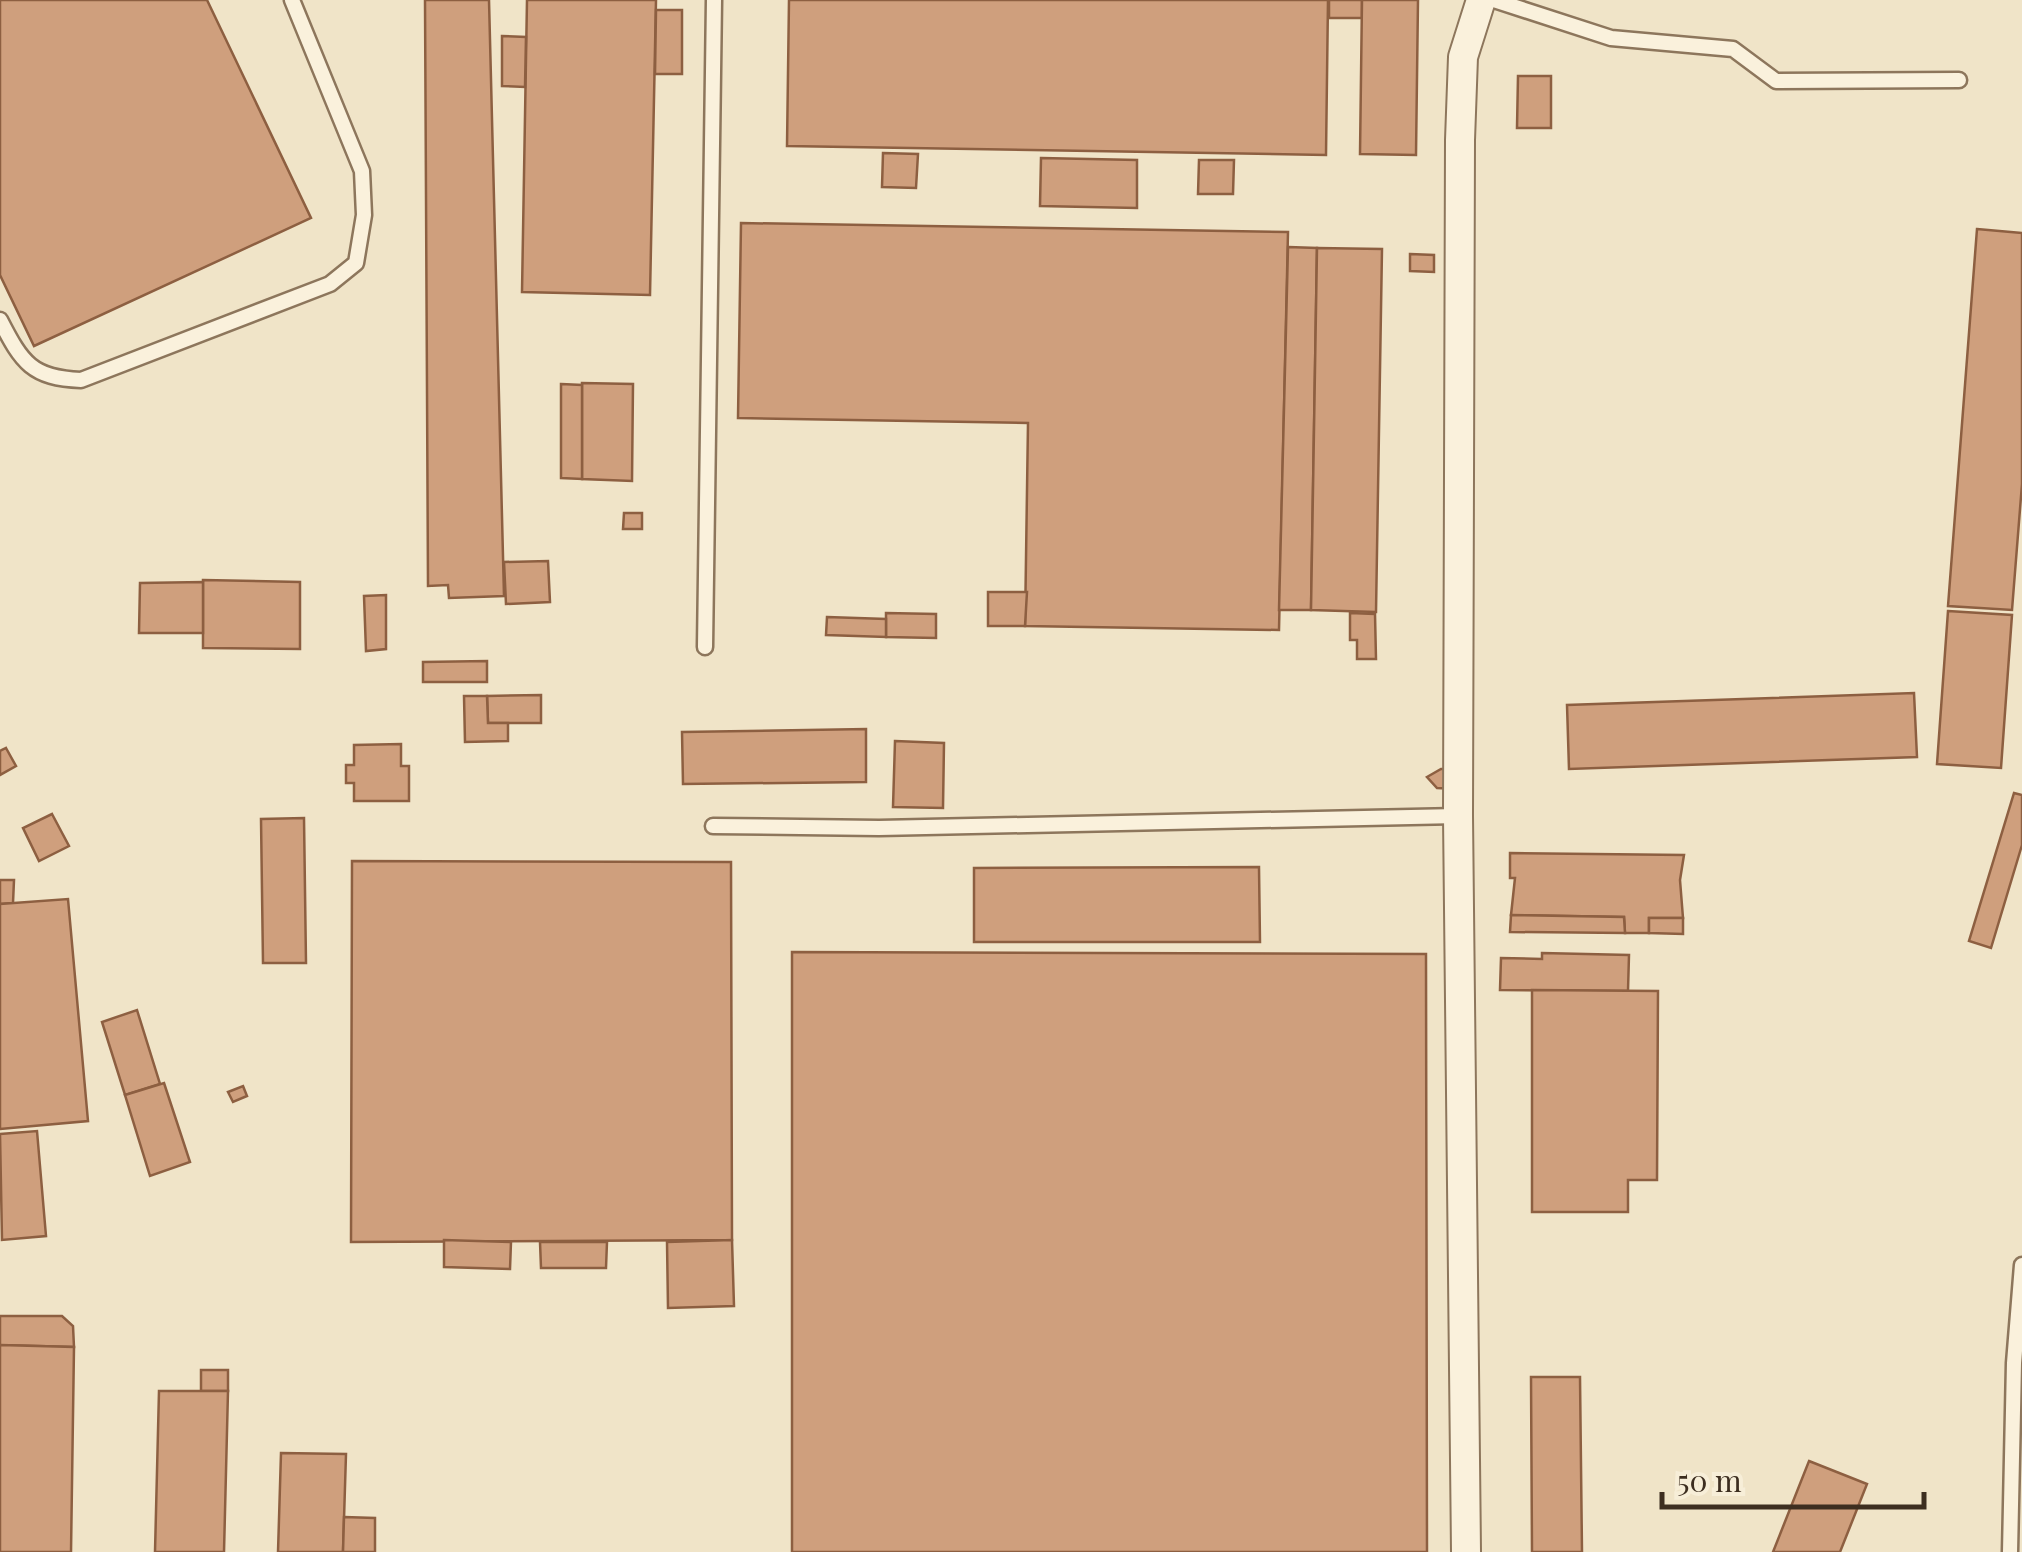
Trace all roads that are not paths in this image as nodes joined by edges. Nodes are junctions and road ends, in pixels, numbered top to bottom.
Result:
1 (292, 0) edge
2 (714, 0) edge
3 (1480, 0) edge
4 (1494, 0) edge
5 (1960, 80) dead end
6 (0, 320) edge
7 (705, 647) dead end
8 (1458, 816) junction
9 (713, 826) dead end
10 (2022, 1266) edge
11 (1466, 1552) edge
12 (2010, 1552) edge

1 - 6 lane
2 - 7 lane
3 - 8 street
4 - 5 lane
8 - 9 lane
8 - 11 street
10 - 12 lane

